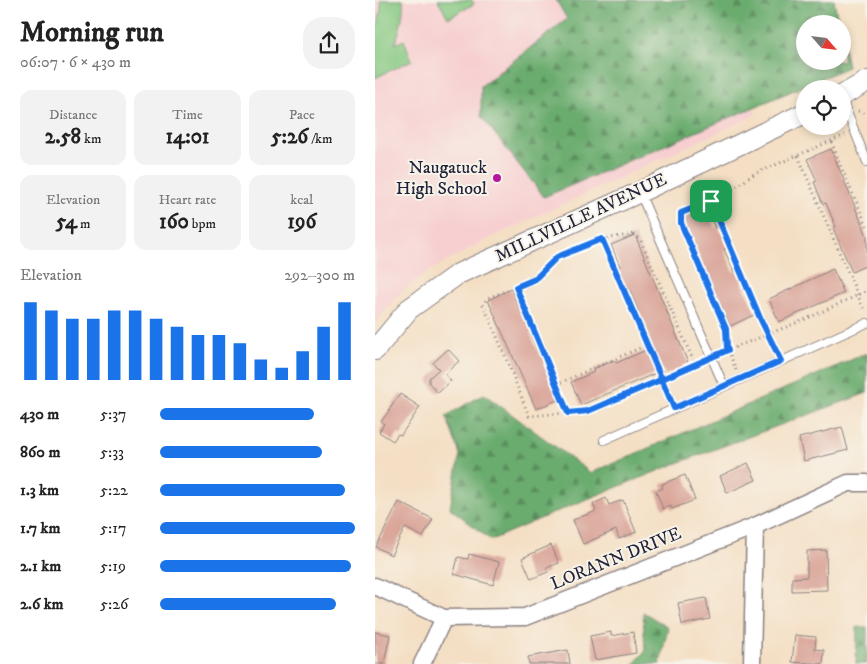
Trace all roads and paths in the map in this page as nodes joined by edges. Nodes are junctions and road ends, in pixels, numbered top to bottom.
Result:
1 (867, 81) edge
2 (851, 90) edge
3 (867, 113) edge
4 (796, 117) edge
5 (851, 123) joint
6 (845, 135) edge
7 (832, 142) junction
8 (798, 156) junction
9 (867, 162) edge
10 (640, 192) junction
11 (711, 201) junction
12 (867, 226) edge
13 (602, 239) junction
14 (516, 287) junction
15 (867, 291) edge
16 (857, 296) junction
17 (867, 318) edge
18 (867, 323) edge
19 (768, 334) junction
20 (647, 345) junction
21 (375, 350) edge
22 (728, 350) junction
23 (711, 357) junction
24 (781, 361) junction
25 (695, 364) junction
26 (662, 379) junction
27 (739, 379) junction
28 (557, 384) junction
29 (724, 386) junction
30 (674, 408) junction
31 (568, 413) junction
32 (603, 440) dead end
33 (867, 484) edge
34 (755, 526) junction
35 (375, 586) edge
36 (444, 618) junction
37 (423, 664) edge
38 (752, 664) edge

1 - 2 street
3 - 5 path
4 - 10 street, MILLVILLE AVENUE
5 - 9 lane
6 - 7 path
7 - 8 path
7 - 12 path
8 - 11 path
8 - 16 path
10 - 21 street, MILLVILLE AVENUE
10 - 23 lane
11 - 19 path
11 - 22 path
13 - 14 path
13 - 20 path
13 - 25 path
14 - 28 path
14 - 31 path
15 - 16 path
16 - 17 path
16 - 19 path
18 - 24 lane
19 - 22 path
19 - 24 path
20 - 26 path
20 - 28 path
22 - 23 path
22 - 27 path
23 - 25 path
23 - 29 lane
24 - 27 lane
25 - 26 path
26 - 30 path
26 - 31 path
27 - 29 lane
28 - 31 path
29 - 30 lane
30 - 32 lane
33 - 34 street, LORANN DRIVE
34 - 36 street, LORANN DRIVE
34 - 38 street
35 - 36 street, LORANN DRIVE
36 - 37 street

